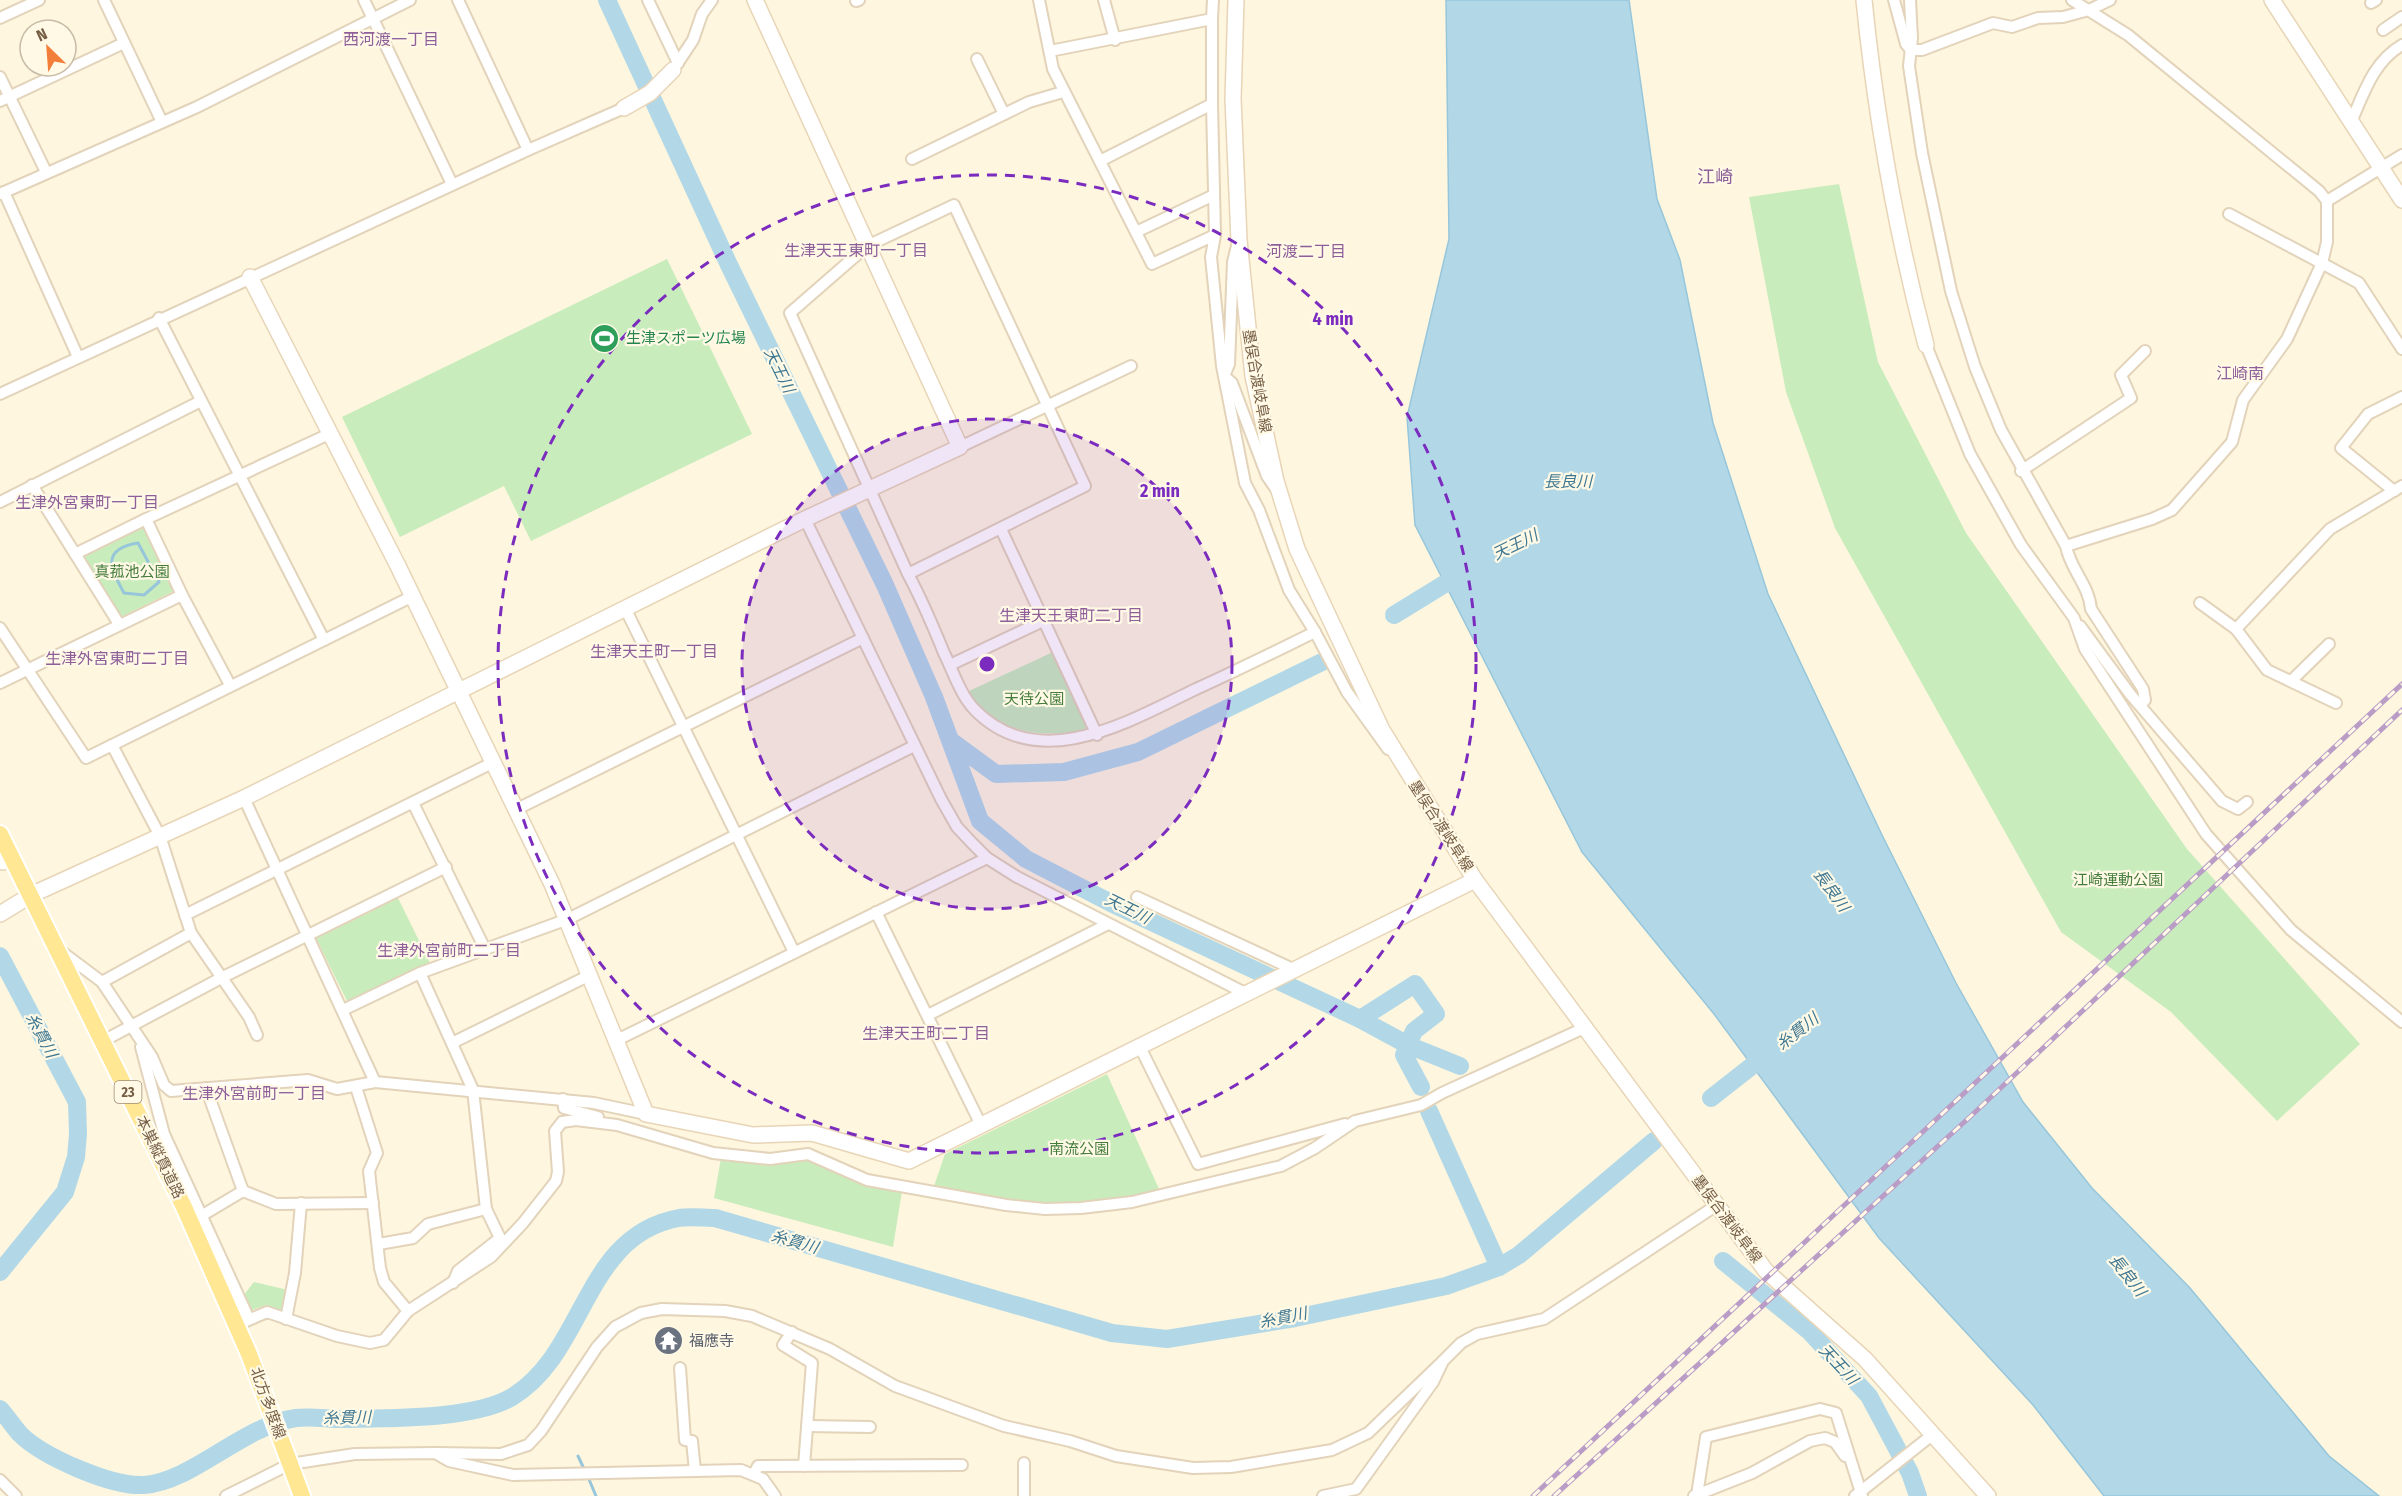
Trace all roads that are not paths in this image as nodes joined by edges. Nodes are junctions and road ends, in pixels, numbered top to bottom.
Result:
1 (39, 0) edge
2 (104, 0) edge
3 (363, 0) edge
4 (410, 0) edge
5 (458, 0) edge
6 (648, 0) edge
7 (712, 0) edge
8 (755, 0) edge
9 (1039, 0) edge
10 (1104, 0) edge
11 (1213, 0) edge
12 (1236, 0) edge
13 (1864, 0) edge
14 (1894, 0) edge
15 (1910, 0) edge
16 (2072, 0) edge
17 (2110, 0) edge
18 (2272, 0) edge
19 (2089, 10) junction
20 (2402, 17) edge
21 (0, 18) edge
22 (1212, 19) junction
23 (373, 20) junction
24 (2383, 30) dead end
25 (1115, 40) junction
26 (124, 43) junction
27 (2402, 45) edge
28 (1911, 50) junction
29 (1050, 51) junction
30 (977, 59) dead end
31 (676, 67) junction
32 (0, 77) edge
33 (1063, 92) junction
34 (5, 99) edge
35 (1212, 104) junction
36 (624, 108) joint
37 (1004, 114) junction
38 (162, 122) junction
39 (2351, 122) junction
40 (528, 150) junction
41 (2402, 155) edge
42 (912, 159) dead end
43 (1100, 161) junction
44 (2382, 168) junction
45 (46, 172) junction
46 (452, 184) junction
47 (2, 193) edge
48 (1214, 195) junction
49 (2402, 200) edge
50 (2327, 201) junction
51 (2229, 214) dead end
52 (1136, 232) junction
53 (1215, 235) junction
54 (1239, 240) junction
55 (867, 246) junction
56 (2322, 263) junction
57 (250, 277) junction
58 (159, 318) junction
59 (1926, 345) joint
60 (2402, 349) edge
61 (2145, 351) dead end
62 (78, 357) junction
63 (1131, 366) dead end
64 (1224, 376) junction
65 (0, 394) edge
66 (2402, 398) edge
67 (201, 401) junction
68 (1047, 406) junction
69 (329, 434) junction
70 (960, 447) junction
71 (2022, 471) junction
72 (240, 476) junction
73 (32, 486) junction
74 (2398, 488) edge
75 (867, 490) junction
76 (1281, 496) junction
77 (0, 502) edge
78 (809, 517) junction
79 (146, 519) junction
80 (1001, 529) junction
81 (2066, 546) junction
82 (75, 554) junction
83 (909, 574) junction
84 (182, 595) junction
85 (413, 596) junction
86 (2200, 603) dead end
87 (625, 608) junction
88 (2074, 618) junction
89 (1043, 621) junction
90 (119, 624) junction
91 (0, 628) edge
92 (2236, 629) junction
93 (1315, 632) junction
94 (863, 638) junction
95 (324, 640) junction
96 (2329, 644) dead end
97 (950, 665) junction
98 (27, 669) junction
99 (2291, 681) junction
100 (0, 683) edge
101 (230, 685) junction
102 (458, 691) junction
103 (2336, 703) dead end
104 (2140, 705) junction
105 (684, 725) junction
106 (1097, 735) junction
107 (112, 745) junction
108 (914, 746) junction
109 (1401, 762) junction
110 (492, 763) junction
111 (244, 798) junction
112 (2247, 802) dead end
113 (413, 803) junction
114 (515, 810) junction
115 (0, 834) edge
116 (160, 836) junction
117 (738, 836) junction
118 (987, 858) junction
119 (1, 859) edge
120 (446, 867) junction
121 (278, 870) junction
122 (1475, 880) junction
123 (1137, 897) dead end
124 (27, 898) junction
125 (876, 912) junction
126 (0, 914) edge
127 (185, 915) junction
128 (568, 918) junction
129 (1108, 924) junction
130 (191, 933) junction
131 (308, 935) junction
132 (58, 949) junction
133 (485, 949) junction
134 (794, 952) junction
135 (1288, 972) junction
136 (420, 973) junction
137 (591, 975) junction
138 (223, 977) junction
139 (102, 982) junction
140 (1248, 991) junction
141 (343, 1010) junction
142 (928, 1015) junction
143 (2402, 1022) edge
144 (133, 1026) junction
145 (1584, 1028) junction
146 (257, 1035) dead end
147 (617, 1040) junction
148 (103, 1041) junction
149 (140, 1041) junction
150 (452, 1043) junction
151 (1139, 1045) junction
152 (375, 1082) junction
153 (356, 1087) junction
154 (206, 1088) junction
155 (473, 1090) junction
156 (562, 1099) junction
157 (646, 1114) junction
158 (1355, 1121) junction
159 (617, 1125) junction
160 (981, 1125) junction
161 (243, 1191) junction
162 (301, 1203) junction
163 (373, 1203) junction
164 (1717, 1205) junction
165 (486, 1209) junction
166 (201, 1216) junction
167 (379, 1244) junction
168 (453, 1284) junction
169 (408, 1311) junction
170 (286, 1319) junction
171 (243, 1322) junction
172 (792, 1332) junction
173 (245, 1356) junction
174 (1443, 1361) junction
175 (680, 1368) dead end
176 (807, 1426) junction
177 (870, 1427) dead end
178 (1929, 1437) junction
179 (435, 1453) junction
180 (283, 1459) junction
181 (1024, 1462) dead end
182 (1850, 1464) junction
183 (962, 1465) dead end
184 (804, 1466) junction
185 (695, 1471) junction
186 (754, 1474) junction
187 (0, 1480) edge
188 (1357, 1492) edge
189 (1859, 1495) edge
190 (16, 1496) edge
191 (226, 1496) edge
192 (292, 1496) edge
193 (302, 1496) edge
194 (776, 1496) edge
195 (1024, 1496) edge
196 (1323, 1496) edge
197 (1695, 1496) edge
198 (1988, 1496) edge

1 - 21 street
2 - 26 street
3 - 23 street
4 - 23 street
5 - 40 street
6 - 31 street
7 - 31 street
8 - 55 street
9 - 29 street
10 - 25 street
11 - 22 street
12 - 54 street, 墨俣合渡岐阜線
13 - 59 street
14 - 28 street
15 - 28 street
16 - 19 street
17 - 19 street
18 - 39 street
19 - 28 street
19 - 50 street
20 - 24 street
22 - 25 street
22 - 35 street
23 - 38 street
23 - 46 street
25 - 29 street
26 - 34 street
26 - 38 street
27 - 39 street
28 - 71 street
29 - 33 street
30 - 37 street
31 - 36 street
32 - 34 street
33 - 37 street
33 - 43 street
34 - 45 street
35 - 43 street
35 - 48 street
36 - 40 street
37 - 42 street
38 - 45 street
39 - 44 street
40 - 46 street
41 - 44 street
43 - 52 street
44 - 49 street
44 - 50 street
45 - 47 street
46 - 57 street
47 - 62 street
48 - 52 street
48 - 53 street
50 - 56 street
51 - 56 street
52 - 53 street
53 - 64 street
54 - 64 street
54 - 76 street, 墨俣合渡岐阜線
55 - 68 street
55 - 70 street
55 - 75 street
56 - 60 street
56 - 81 street
57 - 58 street
57 - 69 street
58 - 62 street
58 - 67 street
59 - 88 street
61 - 71 street
62 - 65 street
63 - 68 street
64 - 76 street
64 - 93 street
66 - 74 street
67 - 72 street
67 - 73 street
68 - 70 street
68 - 80 street
69 - 72 street
69 - 85 street
70 - 75 street
71 - 81 street
72 - 79 street
72 - 95 street
73 - 77 street
73 - 82 street
74 - 92 street
75 - 78 street
75 - 83 street
76 - 109 street, 墨俣合渡岐阜線
78 - 87 street
78 - 94 street
79 - 82 street
79 - 84 street
80 - 83 street
80 - 89 street
81 - 104 street
82 - 90 street
83 - 97 street
84 - 90 street
84 - 101 street
85 - 95 street
85 - 102 street
86 - 92 street
87 - 102 street
87 - 105 street
88 - 104 street
88 - 143 street
89 - 97 street
89 - 106 street
90 - 98 street
91 - 98 street
92 - 99 street
93 - 106 street
93 - 109 street
94 - 105 street
94 - 108 street
95 - 101 street
96 - 99 street
97 - 106 street
98 - 100 street
98 - 107 street
99 - 103 street
101 - 107 street
102 - 110 street
102 - 111 street
104 - 112 street
105 - 114 street
105 - 117 street
107 - 116 street
108 - 117 street
108 - 118 street
109 - 122 street, 墨俣合渡岐阜線
110 - 113 street
110 - 114 street
111 - 116 street
111 - 121 street
113 - 120 street
113 - 121 street
114 - 128 street
115 - 124 main road, 本巣縦貫道路 / 23
116 - 124 street
116 - 127 street
117 - 128 street
117 - 134 street
118 - 125 street
118 - 129 street
119 - 124 main road, 本巣縦貫道路 / 23
120 - 131 street
120 - 133 street
121 - 127 street
121 - 131 street
122 - 135 street
122 - 145 street, 墨俣合渡岐阜線
123 - 135 street
124 - 126 street
124 - 132 main road, 本巣縦貫道路 / 23
124 - 173 main road, 本巣縦貫道路 / 23
125 - 134 street
125 - 142 street
127 - 130 street
128 - 133 street
128 - 137 street
129 - 140 street
129 - 142 street
130 - 138 street
130 - 139 street
131 - 138 street
131 - 141 street
132 - 139 street
132 - 148 main road, 本巣縦貫道路 / 23
133 - 136 street
134 - 147 street
135 - 140 street
136 - 141 street
136 - 150 street
137 - 147 street
137 - 150 street
138 - 144 street
138 - 146 street
139 - 144 street
140 - 151 street
141 - 152 street
142 - 160 street
144 - 148 street
144 - 149 street
145 - 158 street
145 - 164 street, 墨俣合渡岐阜線
147 - 157 street
148 - 171 main road, 本巣縦貫道路 / 23
149 - 154 street
149 - 166 street
150 - 155 street
151 - 158 street
151 - 160 street
152 - 153 street
152 - 155 street
153 - 154 street
153 - 163 street
154 - 161 street
155 - 156 street
155 - 165 street
156 - 157 street
156 - 159 street
157 - 160 street
158 - 159 street
159 - 168 street
161 - 162 street
161 - 166 street
162 - 163 street
162 - 170 street
163 - 167 street
164 - 174 street
164 - 178 street, 墨俣合渡岐阜線
165 - 167 street
165 - 168 street
166 - 171 street
167 - 169 street
168 - 169 street
169 - 170 street
170 - 171 street
171 - 173 main road, 本巣縦貫道路 / 23
172 - 174 street
172 - 176 street
172 - 179 street
173 - 180 main road, 北方多度線 / 23
174 - 188 street
175 - 185 street
176 - 177 street
176 - 184 street
178 - 189 street
178 - 198 street, 墨俣合渡岐阜線
179 - 180 street
179 - 185 street
180 - 191 street
180 - 192 main road, 23
180 - 193 main road, 23
181 - 195 street
182 - 189 street
182 - 197 street
182 - 197 street
183 - 184 street
184 - 186 street
185 - 186 street
186 - 194 street
187 - 190 street
188 - 196 street

